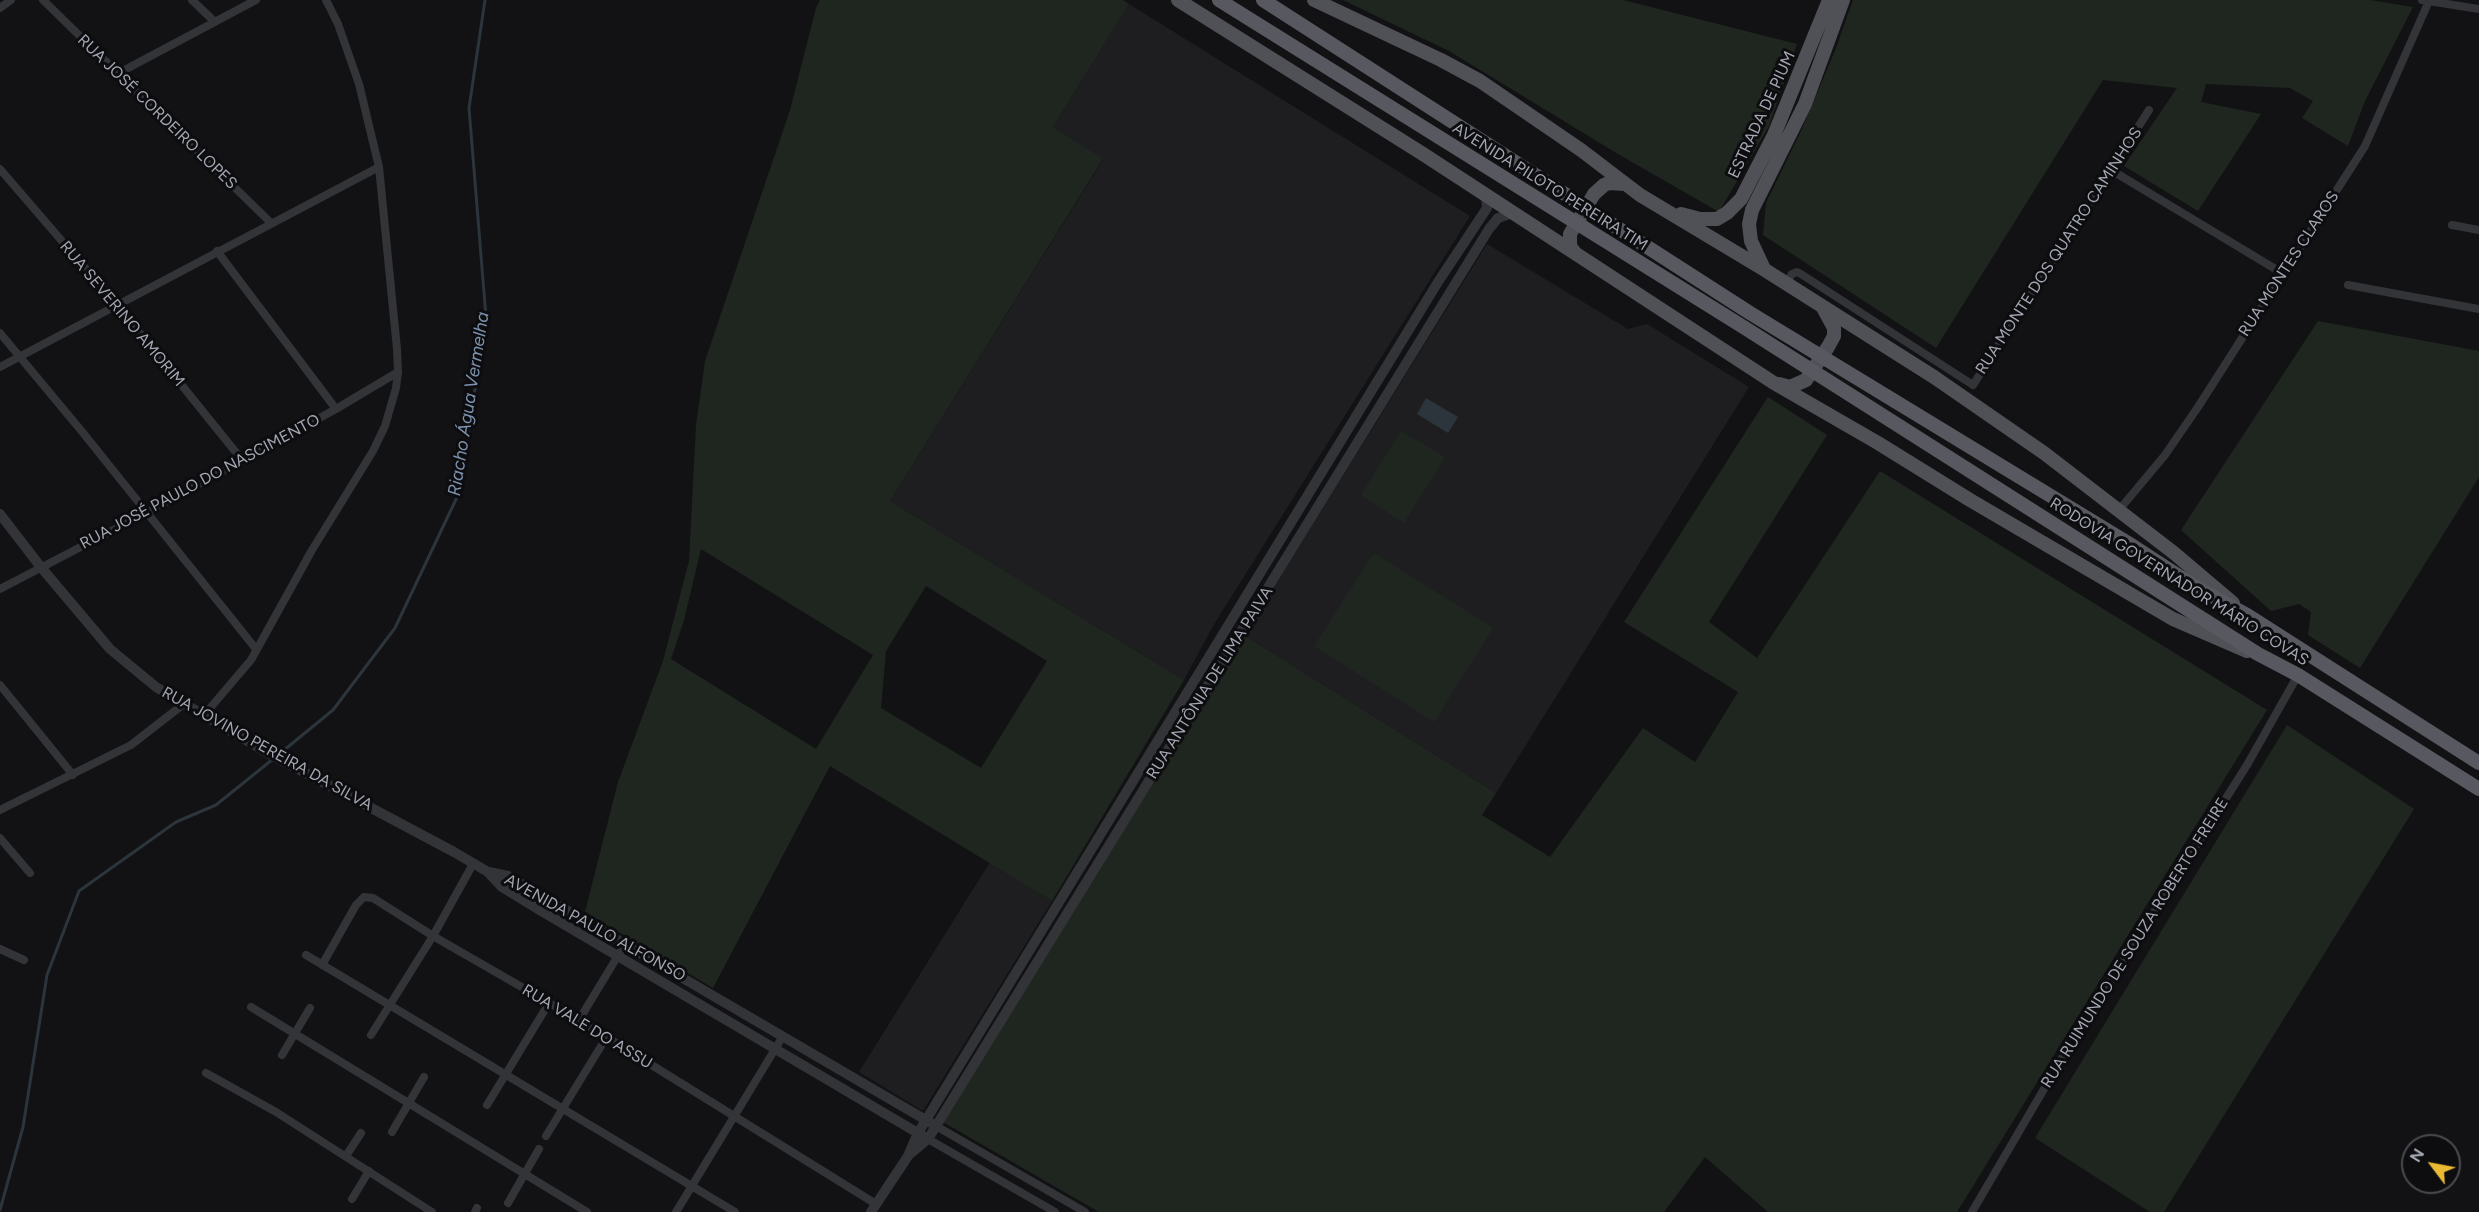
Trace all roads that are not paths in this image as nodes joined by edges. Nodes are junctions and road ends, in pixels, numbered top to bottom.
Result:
1 (11, 0) edge
2 (43, 0) edge
3 (192, 0) edge
4 (256, 0) edge
5 (326, 0) edge
6 (1178, 0) edge
7 (1219, 0) edge
8 (1263, 0) edge
9 (1314, 0) edge
10 (1829, 0) edge
11 (1843, 0) edge
12 (2432, 1) edge
13 (0, 8) edge
14 (2479, 9) edge
15 (215, 22) junction
16 (117, 74) junction
17 (2149, 110) dead end
18 (379, 167) junction
19 (0, 169) edge
20 (2111, 170) junction
21 (1625, 184) junction
22 (1486, 197) junction
23 (1665, 210) junction
24 (1513, 213) junction
25 (271, 223) junction
26 (2452, 225) dead end
27 (2479, 230) edge
28 (217, 251) junction
29 (1577, 256) junction
30 (1765, 270) junction
31 (2282, 273) junction
32 (1786, 283) junction
33 (2348, 285) dead end
34 (118, 306) junction
35 (1822, 306) junction
36 (1423, 307) junction
37 (2479, 309) edge
38 (1437, 315) junction
39 (0, 333) edge
40 (19, 357) junction
41 (0, 367) edge
42 (398, 372) junction
43 (1774, 383) junction
44 (1973, 385) junction
45 (1872, 388) joint
46 (1965, 398) junction
47 (1863, 403) joint
48 (336, 409) junction
49 (1351, 426) junction
50 (1364, 434) junction
51 (242, 460) junction
52 (2119, 510) junction
53 (146, 513) junction
54 (0, 514) edge
55 (40, 566) junction
56 (0, 589) edge
57 (2247, 615) junction
58 (256, 649) junction
59 (2258, 654) junction
60 (2298, 675) junction
61 (0, 685) edge
62 (185, 703) junction
63 (205, 714) junction
64 (2479, 763) edge
65 (73, 775) junction
66 (2479, 789) edge
67 (0, 810) edge
68 (0, 838) edge
69 (473, 864) junction
70 (488, 872) junction
71 (30, 873) dead end
72 (433, 936) junction
73 (625, 944) junction
74 (0, 949) edge
75 (306, 955) dead end
76 (617, 956) junction
77 (24, 960) dead end
78 (322, 965) junction
79 (549, 1003) junction
80 (390, 1005) junction
81 (251, 1007) dead end
82 (310, 1008) dead end
83 (579, 1020) junction
84 (295, 1033) junction
85 (371, 1035) dead end
86 (783, 1036) junction
87 (606, 1038) junction
88 (776, 1048) junction
89 (282, 1055) dead end
90 (206, 1073) dead end
91 (506, 1074) junction
92 (424, 1077) dead end
93 (852, 1077) junction
94 (845, 1090) junction
95 (409, 1103) junction
96 (487, 1105) dead end
97 (563, 1108) junction
98 (734, 1117) junction
99 (931, 1123) junction
100 (392, 1132) dead end
101 (361, 1133) dead end
102 (546, 1136) dead end
103 (923, 1136) junction
104 (539, 1149) dead end
105 (346, 1156) junction
106 (369, 1171) junction
107 (525, 1175) junction
108 (692, 1185) junction
109 (352, 1199) dead end
110 (508, 1203) dead end
111 (874, 1208) edge
112 (432, 1212) edge
113 (586, 1212) edge
114 (676, 1212) edge
115 (735, 1212) edge
116 (1054, 1212) edge
117 (1084, 1212) edge
118 (1972, 1212) edge

1 - 13 street
2 - 16 street, RUA JOSÉ CORDEIRO LOPES
3 - 15 street
4 - 15 street
5 - 18 street
6 - 22 main road
7 - 47 highway, AVENIDA PILOTO PEREIRA TIM
8 - 45 highway, AVENIDA PILOTO PEREIRA TIM
9 - 21 main road
10 - 23 main road, ESTRADA DE PIUM
11 - 30 main road, ESTRADA DE PIUM
12 - 14 street
12 - 31 street, RUA MONTES CLAROS
15 - 16 street
16 - 25 street, RUA JOSÉ CORDEIRO LOPES
17 - 20 street, RUA MONTE DOS QUATRO CAMINHOS
18 - 25 street
18 - 42 street
19 - 34 street, RUA SEVERINO AMORIM
20 - 31 street
20 - 44 street, RUA MONTE DOS QUATRO CAMINHOS
21 - 23 main road
21 - 29 main road
22 - 24 main road
22 - 36 street, RUA ANTÔNIA DE LIMA PAIVA
23 - 30 main road
24 - 29 main road
24 - 38 street, RUA ANTÔNIA DE LIMA PAIVA
25 - 28 street
26 - 27 street
28 - 34 street
28 - 48 street
29 - 43 main road
30 - 32 main road
31 - 52 street, RUA MONTES CLAROS
32 - 35 main road
32 - 44 street, RUA MONTE DOS QUATRO CAMINHOS
33 - 37 street
34 - 40 street
34 - 51 street, RUA SEVERINO AMORIM
35 - 43 main road
35 - 46 main road
36 - 38 street
36 - 49 street, RUA ANTÔNIA DE LIMA PAIVA
38 - 50 street, RUA ANTÔNIA DE LIMA PAIVA
39 - 40 street
40 - 41 street
40 - 53 street
42 - 48 street, RUA JOSÉ PAULO DO NASCIMENTO
42 - 58 street
43 - 59 main road
44 - 46 street
45 - 57 highway, RODOVIA GOVERNADOR MÁRIO COVAS
46 - 52 main road
47 - 59 highway, RODOVIA GOVERNADOR MÁRIO COVAS
48 - 51 street, RUA JOSÉ PAULO DO NASCIMENTO
49 - 50 street
49 - 99 street, RUA ANTÔNIA DE LIMA PAIVA
50 - 99 street, RUA ANTÔNIA DE LIMA PAIVA
51 - 53 street, RUA JOSÉ PAULO DO NASCIMENTO
52 - 57 main road
53 - 55 street, RUA JOSÉ PAULO DO NASCIMENTO
53 - 58 street
54 - 55 street, RUA JOVINO PEREIRA DA SILVA
55 - 56 street, RUA JOSÉ PAULO DO NASCIMENTO
55 - 62 street, RUA JOVINO PEREIRA DA SILVA
57 - 64 highway, RODOVIA GOVERNADOR MÁRIO COVAS
58 - 63 street
59 - 60 highway, RODOVIA GOVERNADOR MÁRIO COVAS
60 - 66 highway, RODOVIA GOVERNADOR MÁRIO COVAS
60 - 118 street, RUA RUIMUNDO DE SOUZA ROBERTO FREIRE
61 - 65 street
62 - 63 street, RUA JOVINO PEREIRA DA SILVA
62 - 65 street
63 - 69 street, RUA JOVINO PEREIRA DA SILVA
65 - 67 street
68 - 71 street
69 - 70 street, RUA JOVINO PEREIRA DA SILVA
69 - 72 street
70 - 73 street, AVENIDA PAULO ALFONSO
70 - 76 street, AVENIDA PAULO ALFONSO
72 - 78 street, RUA VALE DO ASSU
72 - 79 street, RUA VALE DO ASSU
72 - 80 street
73 - 76 street
73 - 86 street, AVENIDA PAULO ALFONSO
74 - 77 street
75 - 78 street
76 - 83 street
76 - 88 street, AVENIDA PAULO ALFONSO
78 - 80 street
79 - 83 street, RUA VALE DO ASSU
79 - 91 street
80 - 85 street
80 - 91 street
81 - 84 street
82 - 84 street
83 - 87 street, RUA VALE DO ASSU
84 - 89 street
84 - 95 street
86 - 88 street
86 - 93 street, AVENIDA PAULO ALFONSO
87 - 97 street
87 - 98 street, RUA VALE DO ASSU
88 - 94 street, AVENIDA PAULO ALFONSO
88 - 98 street
90 - 105 street
91 - 96 street
91 - 97 street
92 - 95 street
93 - 94 street
93 - 99 street, AVENIDA PAULO ALFONSO
94 - 103 street, AVENIDA PAULO ALFONSO
95 - 100 street
95 - 107 street
97 - 102 street
97 - 108 street
98 - 108 street
98 - 111 street, RUA VALE DO ASSU
99 - 103 street, RUA ANTÔNIA DE LIMA PAIVA
99 - 117 street, AVENIDA PAULO ALFONSO
101 - 105 street
103 - 111 street, RUA ANTÔNIA DE LIMA PAIVA
103 - 116 street, AVENIDA PAULO ALFONSO
104 - 107 street
105 - 106 street
106 - 109 street
106 - 112 street
107 - 110 street
107 - 113 street
108 - 114 street
108 - 115 street

